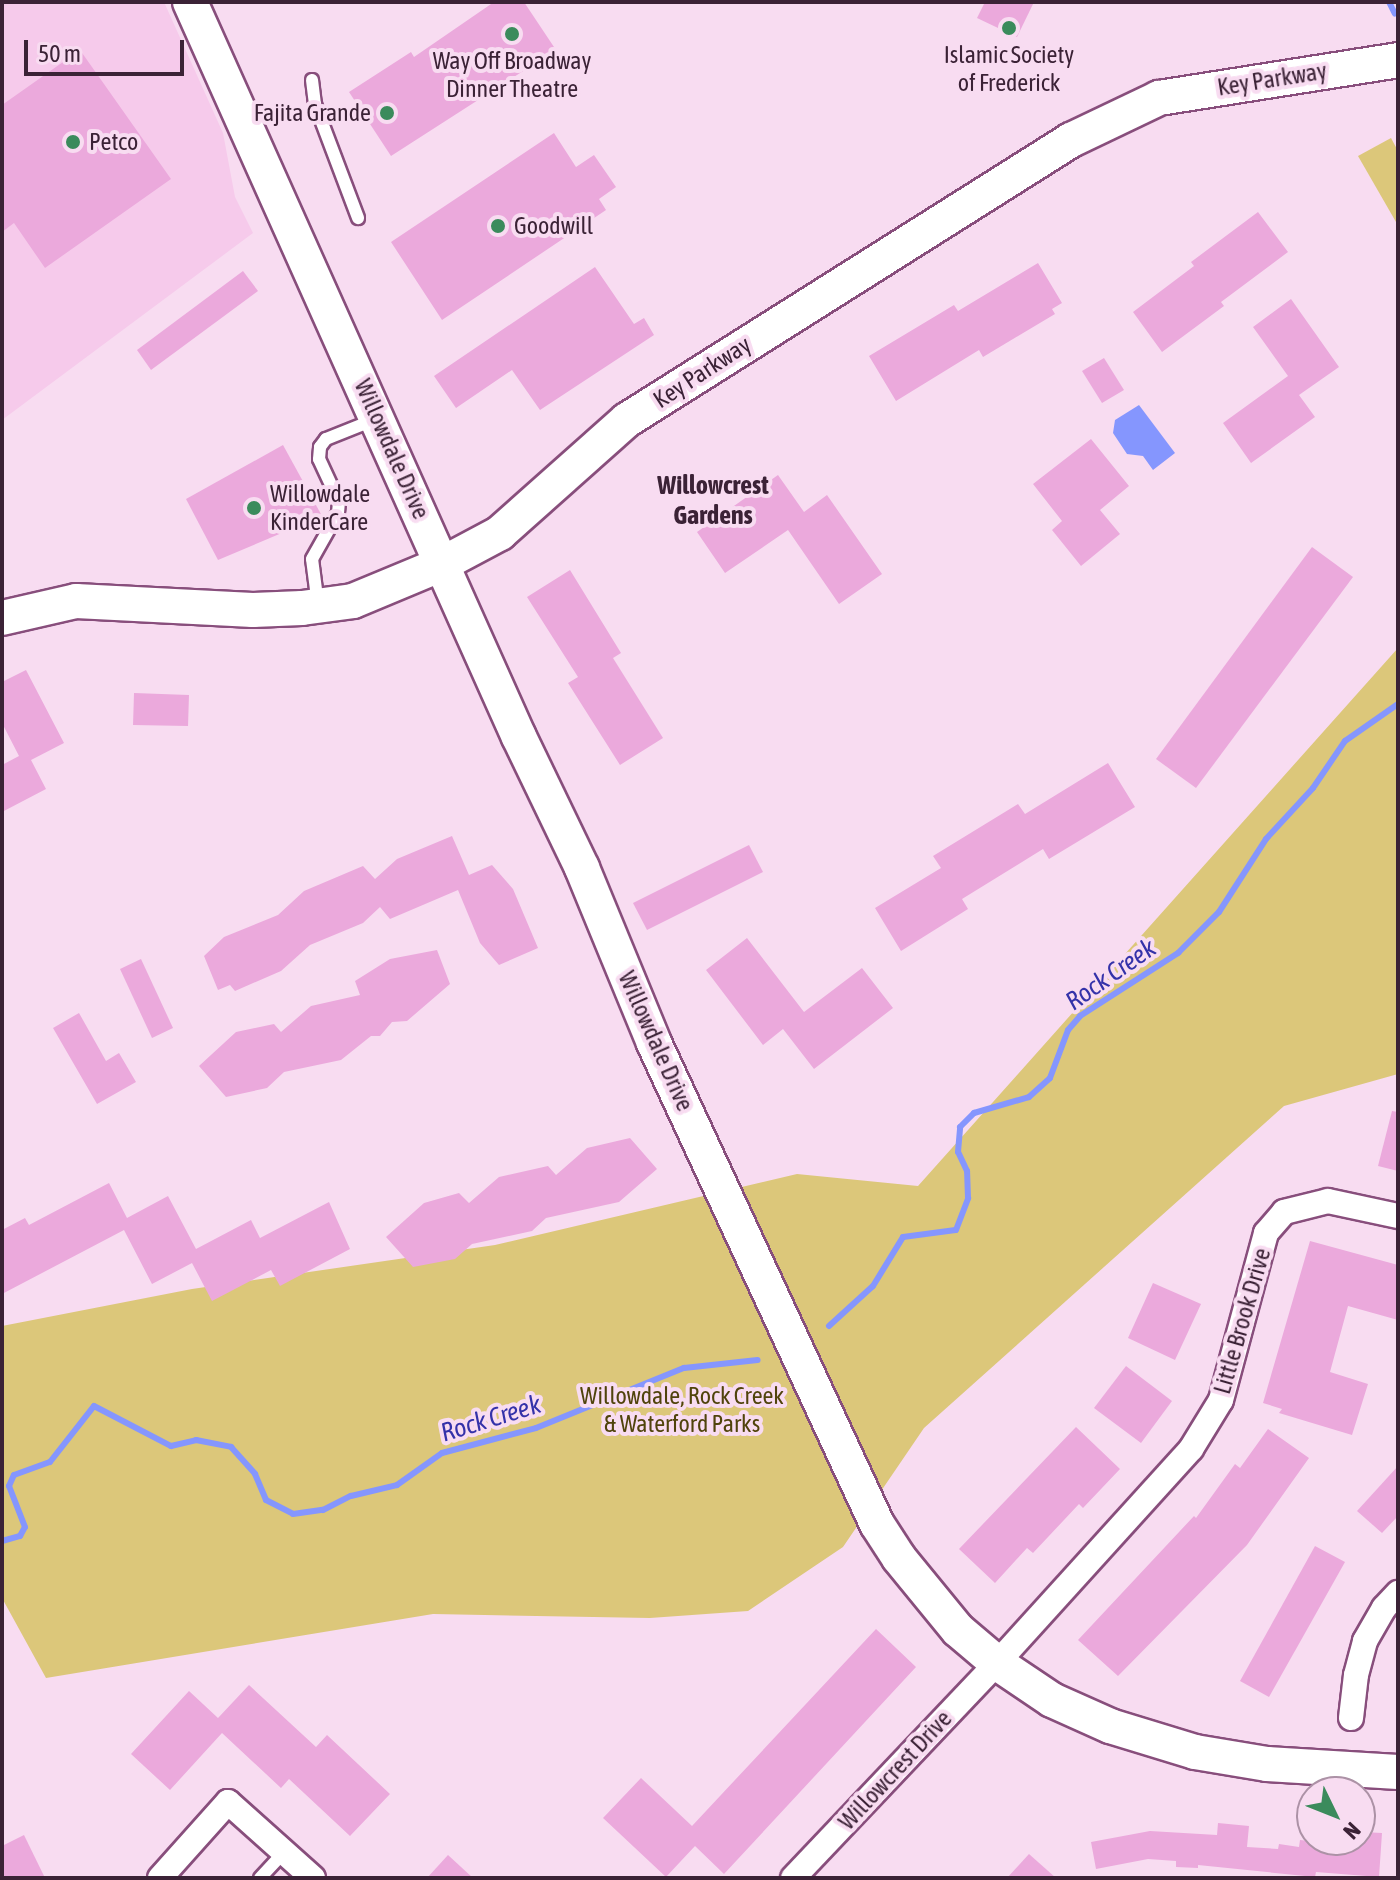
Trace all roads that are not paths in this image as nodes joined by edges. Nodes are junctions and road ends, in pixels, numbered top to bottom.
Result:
1 (190, 2) edge
2 (1398, 60) edge
3 (312, 80) dead end
4 (358, 218) dead end
5 (379, 418) junction
6 (442, 564) junction
7 (318, 606) junction
8 (2, 618) edge
9 (1398, 1216) edge
10 (1393, 1604) edge
11 (997, 1663) junction
12 (1351, 1718) dead end
13 (1398, 1772) edge
14 (284, 1852) junction
15 (160, 1878) edge
16 (260, 1878) edge
17 (313, 1878) edge
18 (793, 1878) edge

1 - 5 street, Willowdale Drive
2 - 6 street, Key Parkway
3 - 4 lane
5 - 6 street, Willowdale Drive
5 - 7 lane
6 - 7 street, Key Parkway
6 - 11 street, Willowdale Drive
7 - 8 street, Key Parkway
9 - 11 street, Little Brook Drive
10 - 12 street
11 - 13 street, Willowdale Drive
11 - 18 street, Willowcrest Drive
14 - 15 street
14 - 16 lane
14 - 17 street

